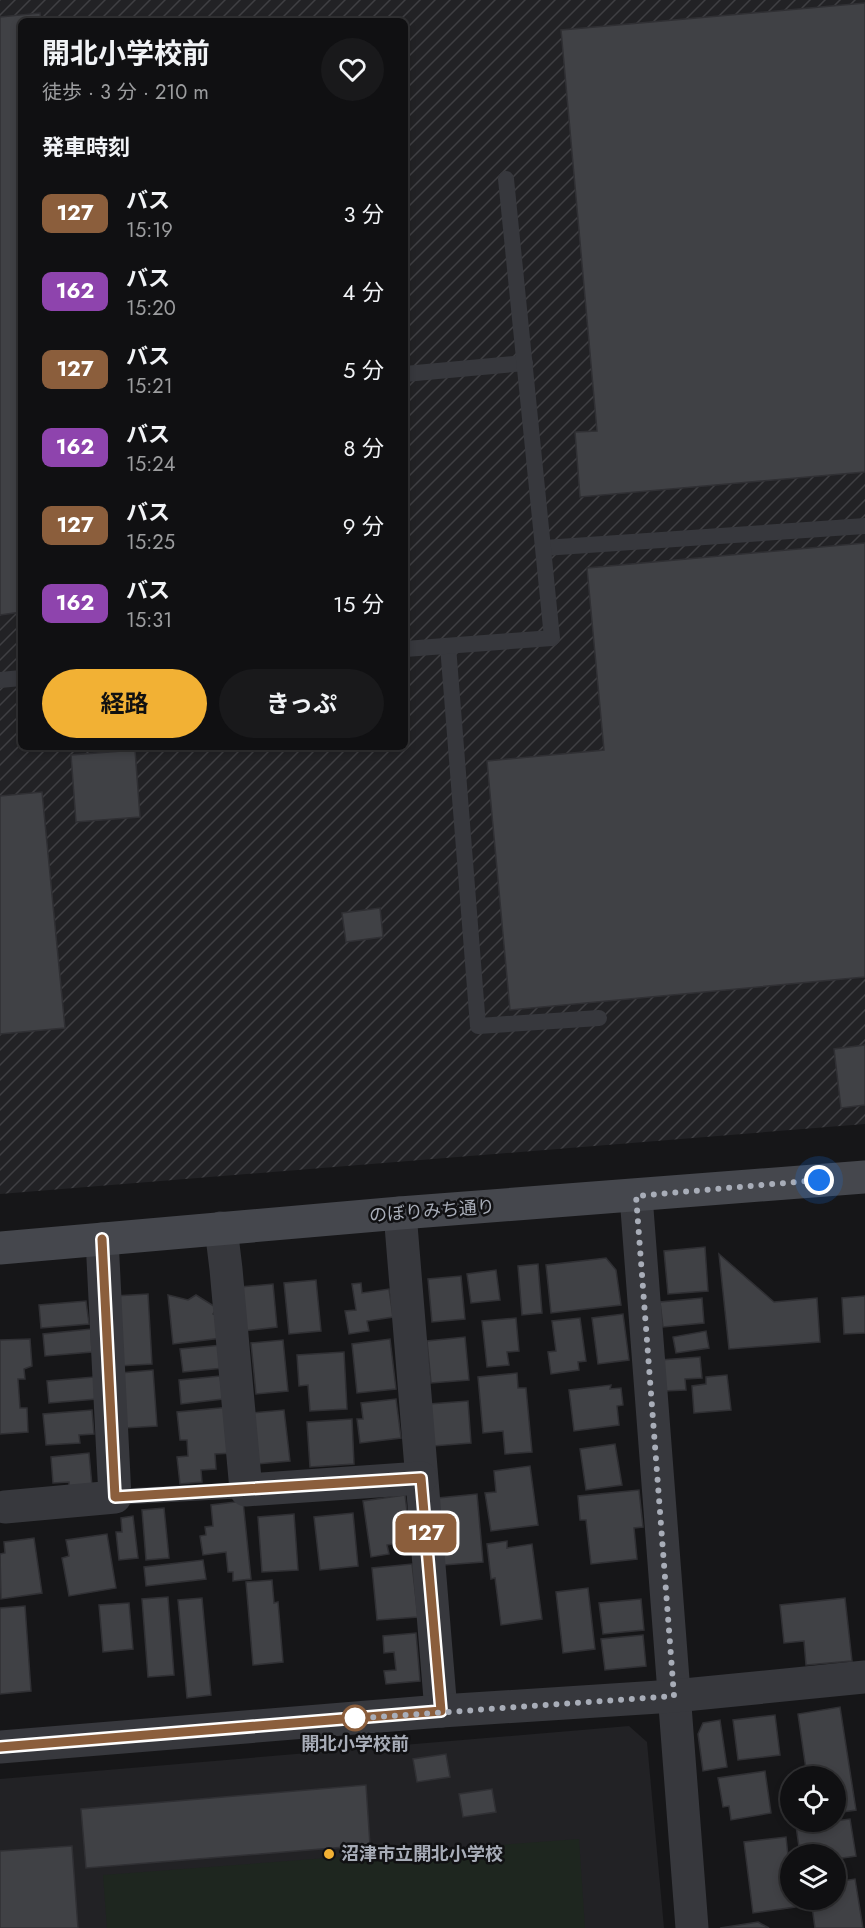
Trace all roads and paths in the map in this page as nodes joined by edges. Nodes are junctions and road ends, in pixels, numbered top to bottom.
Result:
1 (506, 179) dead end
2 (525, 363) junction
3 (408, 374) edge
4 (865, 526) edge
5 (543, 548) junction
6 (448, 646) junction
7 (408, 649) edge
8 (18, 678) edge
9 (0, 680) edge
10 (599, 1018) dead end
11 (865, 1177) edge
12 (636, 1196) junction
13 (400, 1213) junction
14 (221, 1228) junction
15 (102, 1239) junction
16 (0, 1248) edge
17 (421, 1478) junction
18 (246, 1490) junction
19 (115, 1497) junction
20 (5, 1507) dead end
21 (865, 1677) edge
22 (674, 1696) junction
23 (441, 1711) junction
24 (0, 1747) edge
25 (692, 1928) edge

1 - 2 lane
2 - 3 lane
2 - 5 lane
4 - 5 lane
5 - 6 lane
6 - 7 lane
6 - 10 lane
8 - 9 lane
11 - 12 street, のぼりみち通り
12 - 13 street, のぼりみち通り
12 - 22 street
13 - 14 street, のぼりみち通り
13 - 17 street
14 - 15 street, のぼりみち通り
14 - 18 street
15 - 16 street, のぼりみち通り
15 - 19 street
17 - 18 street
17 - 23 street
18 - 19 lane
19 - 20 street
21 - 22 street
22 - 23 street
22 - 25 street
23 - 24 street

